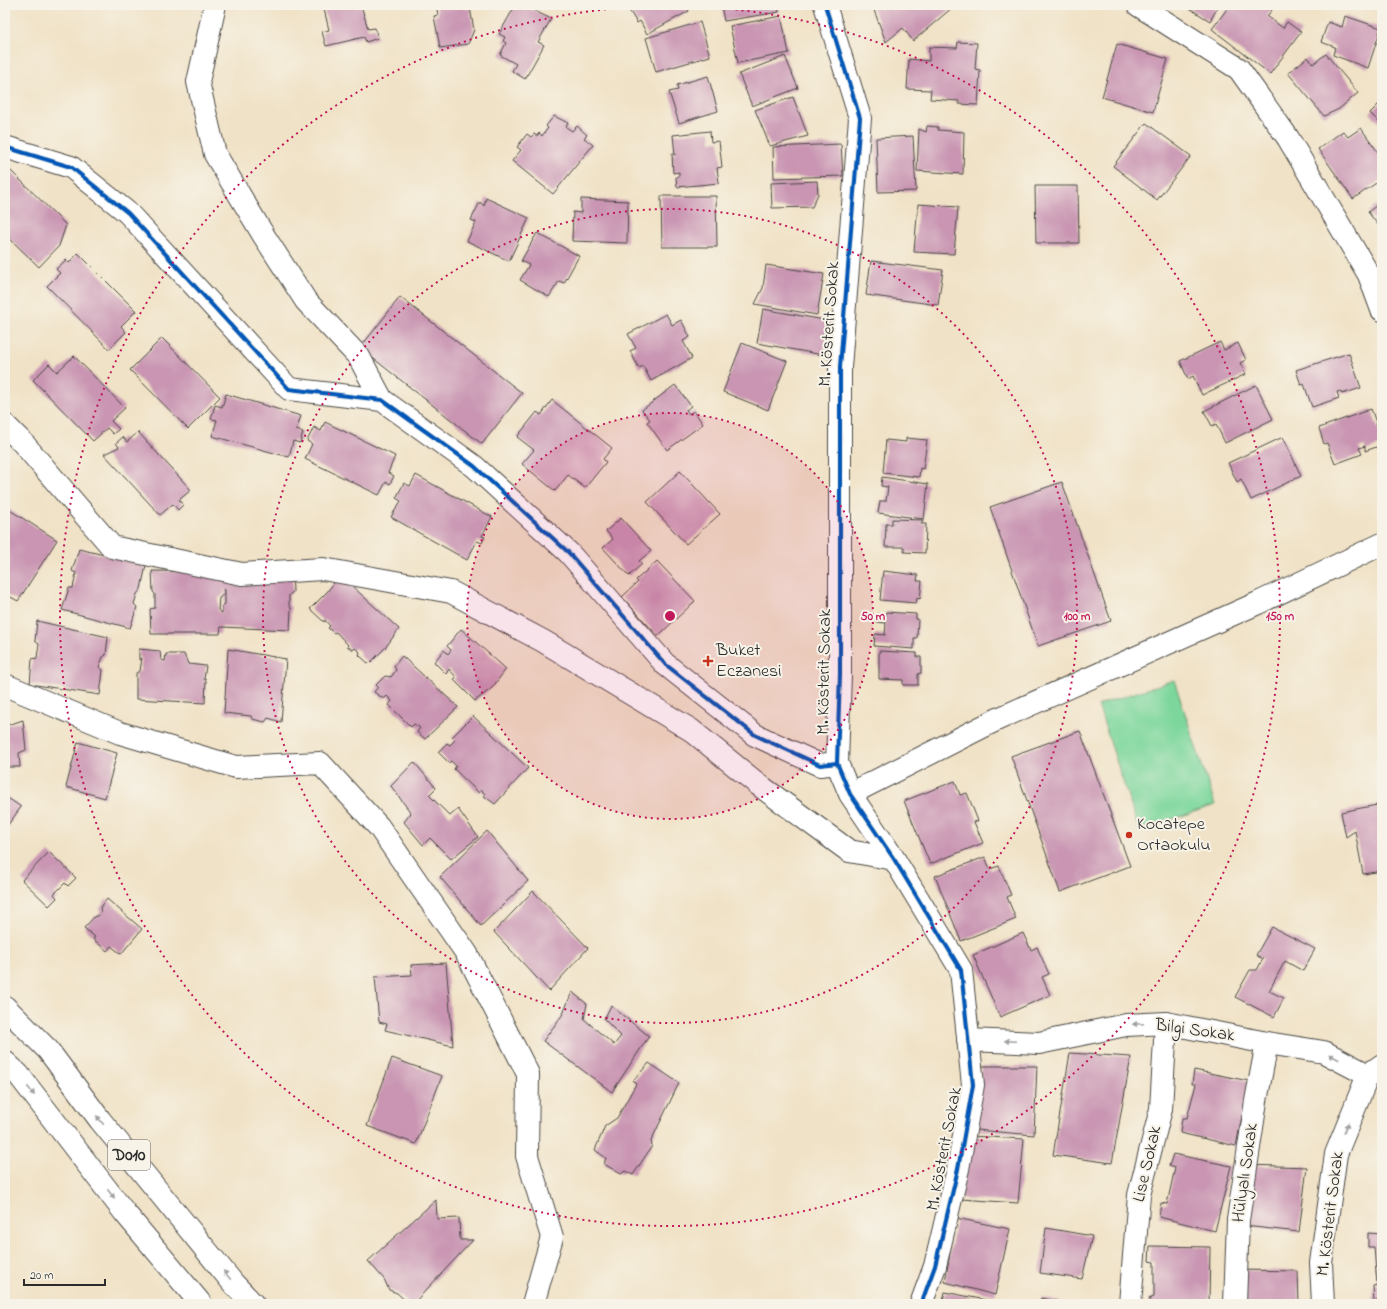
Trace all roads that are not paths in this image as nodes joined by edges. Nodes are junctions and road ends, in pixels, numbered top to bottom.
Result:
1 (215, 5) edge
2 (825, 5) edge
3 (1138, 5) edge
4 (5, 147) edge
5 (1382, 310) edge
6 (382, 400) junction
7 (5, 425) edge
8 (1382, 544) edge
9 (5, 685) edge
10 (837, 763) junction
11 (850, 794) junction
12 (894, 859) junction
13 (5, 1007) edge
14 (1166, 1023) junction
15 (968, 1040) junction
16 (1267, 1043) junction
17 (5, 1062) edge
18 (1375, 1070) edge
19 (201, 1304) edge
20 (253, 1304) edge
21 (532, 1304) edge
22 (921, 1304) edge
23 (1130, 1304) edge
24 (1235, 1304) edge
25 (1323, 1304) edge

1 - 6 main road
2 - 10 main road, M. Kösterit Sokak
3 - 5 main road
4 - 6 main road
6 - 10 main road
7 - 12 main road
8 - 11 main road
9 - 21 main road
10 - 11 main road, M. Kösterit Sokak
11 - 12 main road, M. Kösterit Sokak
12 - 15 main road, M. Kösterit Sokak
20 -> 13 main road, D010
14 -> 15 main road, Bilgi Sokak
14 - 16 main road, Bilgi Sokak
14 - 23 main road, Lise Sokak
15 - 22 main road, M. Kösterit Sokak
18 -> 16 main road, Bilgi Sokak
16 - 24 main road, Hülyalı Sokak
17 -> 19 main road, D010
25 -> 18 main road, M. Kösterit Sokak

